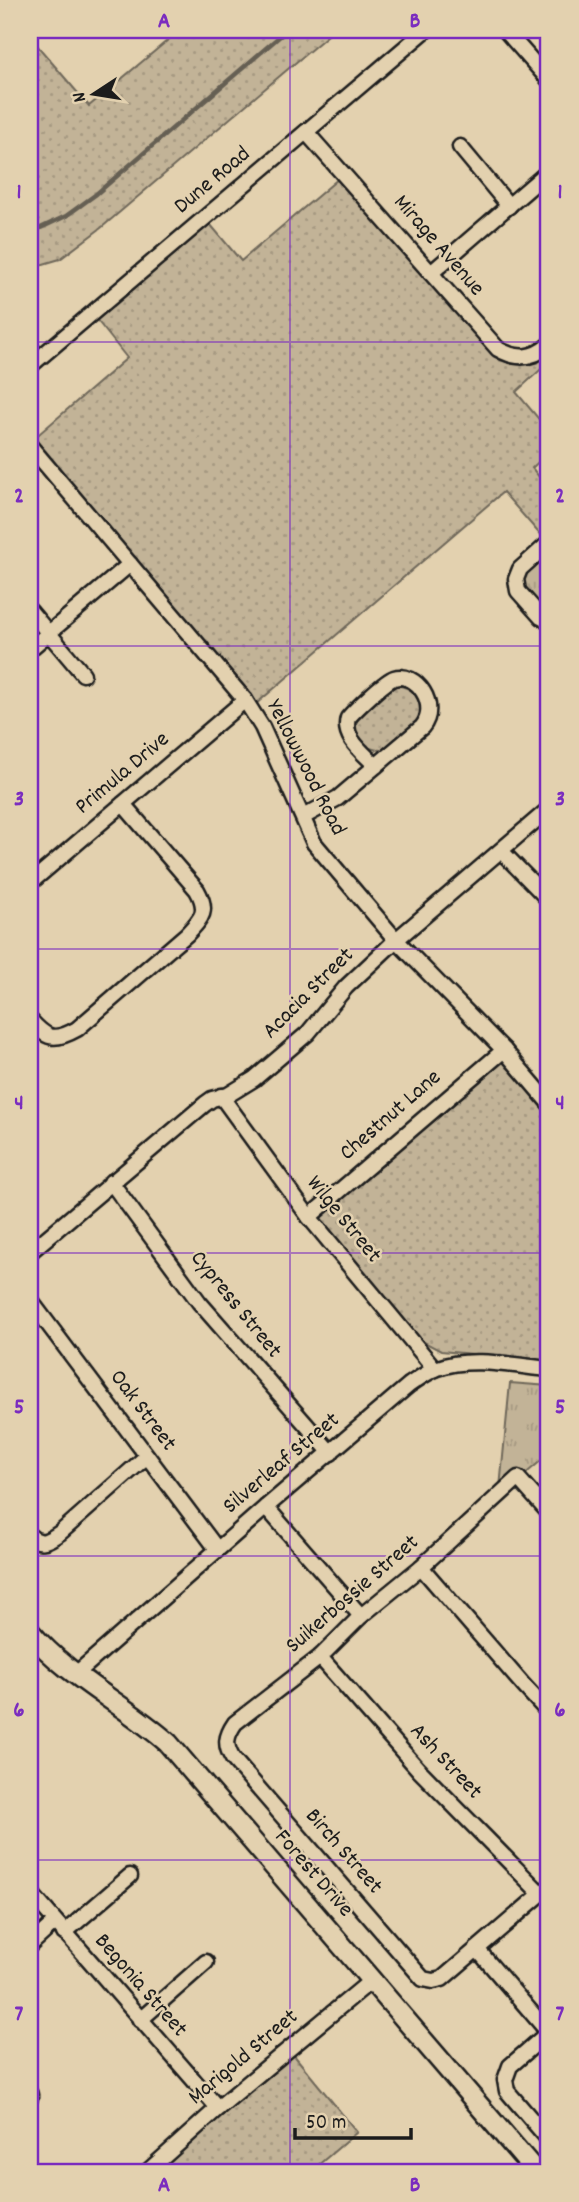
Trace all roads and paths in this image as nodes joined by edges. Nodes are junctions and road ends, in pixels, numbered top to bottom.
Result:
1 (426, 30) edge
2 (505, 30) edge
3 (549, 80) edge
4 (306, 132) junction
5 (460, 147) dead end
6 (549, 171) edge
7 (509, 206) junction
8 (431, 273) junction
9 (549, 345) edge
10 (30, 366) edge
11 (30, 446) edge
12 (549, 543) edge
13 (130, 564) junction
14 (30, 611) edge
15 (549, 621) edge
16 (48, 633) junction
17 (30, 649) edge
18 (83, 674) dead end
19 (245, 700) junction
20 (376, 766) junction
21 (123, 804) junction
22 (549, 809) edge
23 (303, 817) junction
24 (501, 851) junction
25 (30, 883) edge
26 (549, 900) edge
27 (396, 940) junction
28 (30, 1020) edge
29 (503, 1050) junction
30 (220, 1096) junction
31 (549, 1103) edge
32 (111, 1182) junction
33 (309, 1217) junction
34 (30, 1252) edge
35 (30, 1300) edge
36 (435, 1369) junction
37 (549, 1369) edge
38 (331, 1453) junction
39 (147, 1456) junction
40 (266, 1507) junction
41 (549, 1513) edge
42 (30, 1536) edge
43 (217, 1549) junction
44 (421, 1567) junction
45 (361, 1616) junction
46 (30, 1632) edge
47 (320, 1657) junction
48 (76, 1674) junction
49 (549, 1713) edge
50 (227, 1748) joint
51 (130, 1876) dead end
52 (545, 1890) edge
53 (30, 1892) edge
54 (60, 1928) junction
55 (30, 1945) edge
56 (477, 1949) junction
57 (206, 1962) dead end
58 (372, 1980) junction
59 (140, 2020) junction
60 (549, 2033) edge
61 (218, 2108) junction
62 (549, 2140) edge
63 (147, 2172) edge
64 (536, 2172) edge

1 - 4 street, Dune Road
2 - 3 street
4 - 8 street, Mirage Avenue
4 - 10 street, Dune Road
5 - 7 street
6 - 7 street
7 - 8 street
8 - 9 street, Mirage Avenue
11 - 13 street, Yellowwood Road
12 - 15 street
13 - 16 street
13 - 19 street, Yellowwood Road
14 - 16 street
16 - 17 street
16 - 18 street
19 - 21 street, Primula Drive
19 - 23 street, Yellowwood Road
20 - 20 street
20 - 23 street
21 - 25 street, Primula Drive
21 - 28 street
22 - 24 street, Acacia Street
23 - 27 street, Yellowwood Road
24 - 26 street
24 - 27 street, Acacia Street
27 - 29 street, Yellowwood Road
27 - 30 street, Acacia Street
29 - 31 street, Yellowwood Road
29 - 33 street, Chestnut Lane
30 - 32 street, Acacia Street
30 - 33 street, Wilge Street
32 - 34 street, Acacia Street
32 - 38 street, Cypress Street
33 - 36 street, Wilge Street
35 - 39 street, Oak Street
36 - 37 street, Silverleaf Street
36 - 38 street, Silverleaf Street
38 - 40 street, Silverleaf Street
39 - 42 street
39 - 43 street, Oak Street
40 - 43 street, Silverleaf Street
40 - 45 street
41 - 44 street, Suikerbossie Street
43 - 48 street, Silverleaf Street
44 - 45 street, Suikerbossie Street
44 - 49 street
45 - 47 street, Suikerbossie Street
46 - 48 street, Forest Drive
47 - 50 street, Suikerbossie Street
47 - 52 street, Ash Street
48 - 58 street, Forest Drive
50 - 56 street, Birch Street
51 - 54 street
52 - 56 street
53 - 54 street, Begonia Street
54 - 55 street
54 - 59 street, Begonia Street
56 - 60 street
57 - 59 street
58 - 61 street, Marigold Street
58 - 64 street, Forest Drive
59 - 61 street, Begonia Street
60 - 62 street
61 - 63 street, Marigold Street

